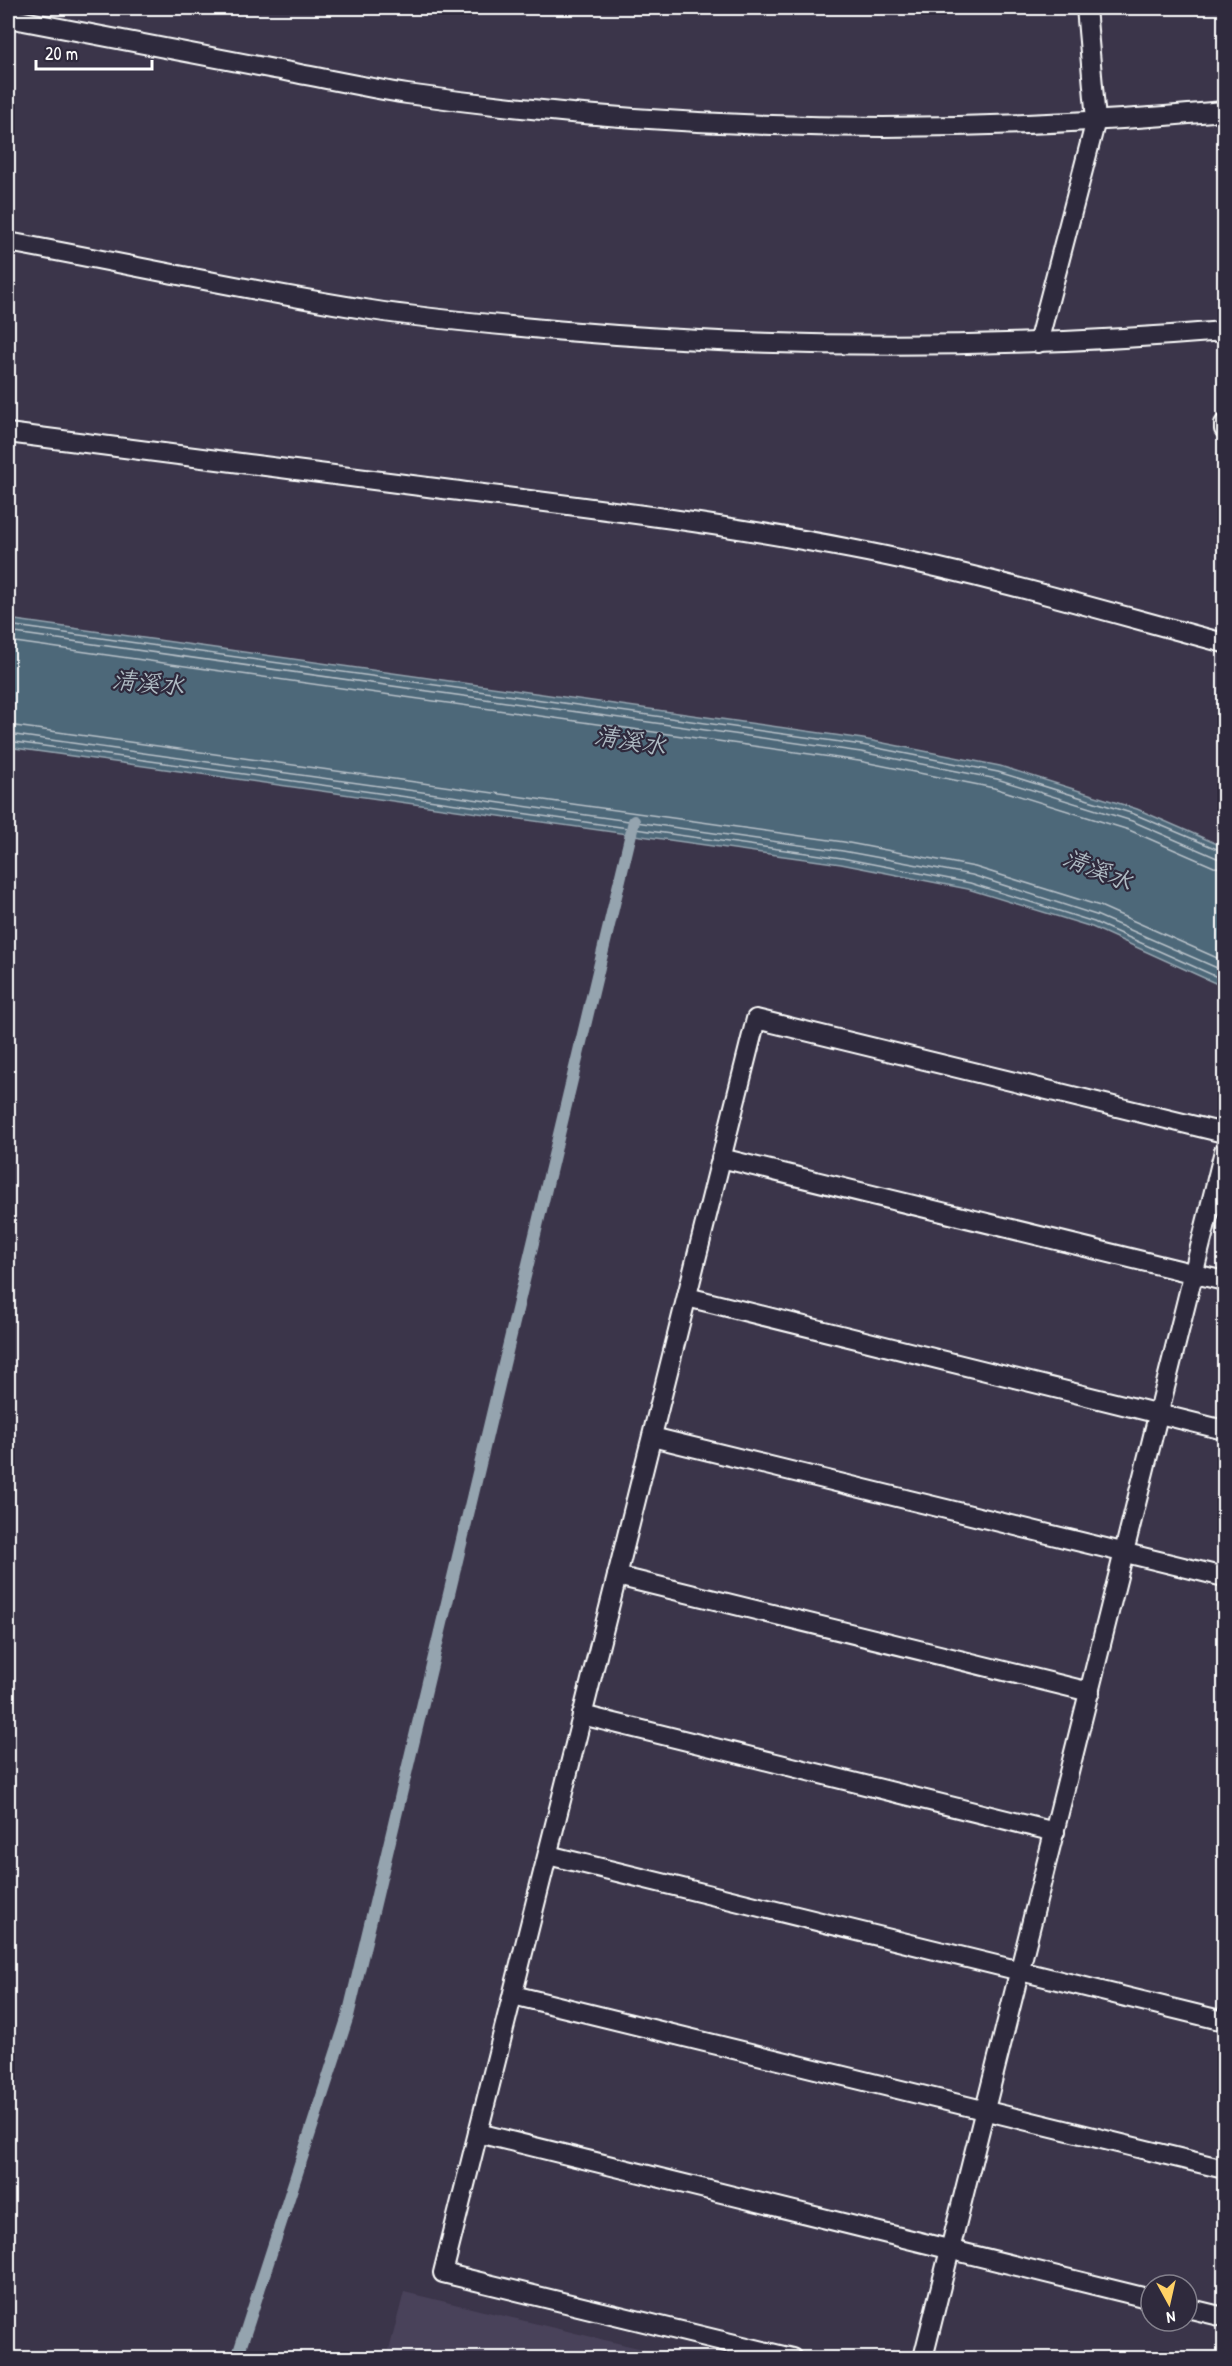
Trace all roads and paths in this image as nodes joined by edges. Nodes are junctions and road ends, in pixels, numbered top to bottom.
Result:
1 (1086, 8) edge
2 (8, 18) edge
3 (1224, 111) edge
4 (1096, 120) junction
5 (8, 242) edge
6 (1224, 331) edge
7 (1038, 343) junction
8 (1224, 424) edge
9 (1224, 429) edge
10 (8, 433) edge
11 (1224, 644) edge
12 (1224, 1133) edge
13 (1224, 1151) edge
14 (721, 1158) junction
15 (1194, 1274) junction
16 (1224, 1281) edge
17 (687, 1297) junction
18 (1159, 1413) junction
19 (1224, 1430) edge
20 (652, 1437) junction
21 (1124, 1552) junction
22 (617, 1576) junction
23 (1224, 1577) edge
24 (1090, 1692) junction
25 (582, 1715) junction
26 (1055, 1832) junction
27 (548, 1855) junction
28 (1020, 1971) junction
29 (513, 1995) junction
30 (1224, 2021) edge
31 (985, 2110) junction
32 (478, 2133) junction
33 (1224, 2169) edge
34 (950, 2250) junction
35 (1139, 2296) edge
36 (1199, 2311) edge
37 (1224, 2317) edge
38 (792, 2358) edge
39 (923, 2358) edge

1 - 4 lane
2 - 4 lane
3 - 4 lane
4 - 7 lane
5 - 7 lane
6 - 7 lane
8 - 9 lane
10 - 11 lane
12 - 14 lane
13 - 15 lane
14 - 15 lane
14 - 17 lane
15 - 16 lane
15 - 18 lane
17 - 18 lane
17 - 20 lane
18 - 19 lane
18 - 21 lane
20 - 21 lane
20 - 22 lane
21 - 23 lane
21 - 24 lane
22 - 24 lane
22 - 25 lane
24 - 26 lane
25 - 26 lane
25 - 27 lane
26 - 28 lane
27 - 28 lane
27 - 29 lane
28 - 30 lane
28 - 31 lane
29 - 31 lane
29 - 32 lane
31 - 33 lane
31 - 34 lane
32 - 34 lane
32 - 38 lane
34 - 35 lane
34 - 39 lane
36 - 37 lane

